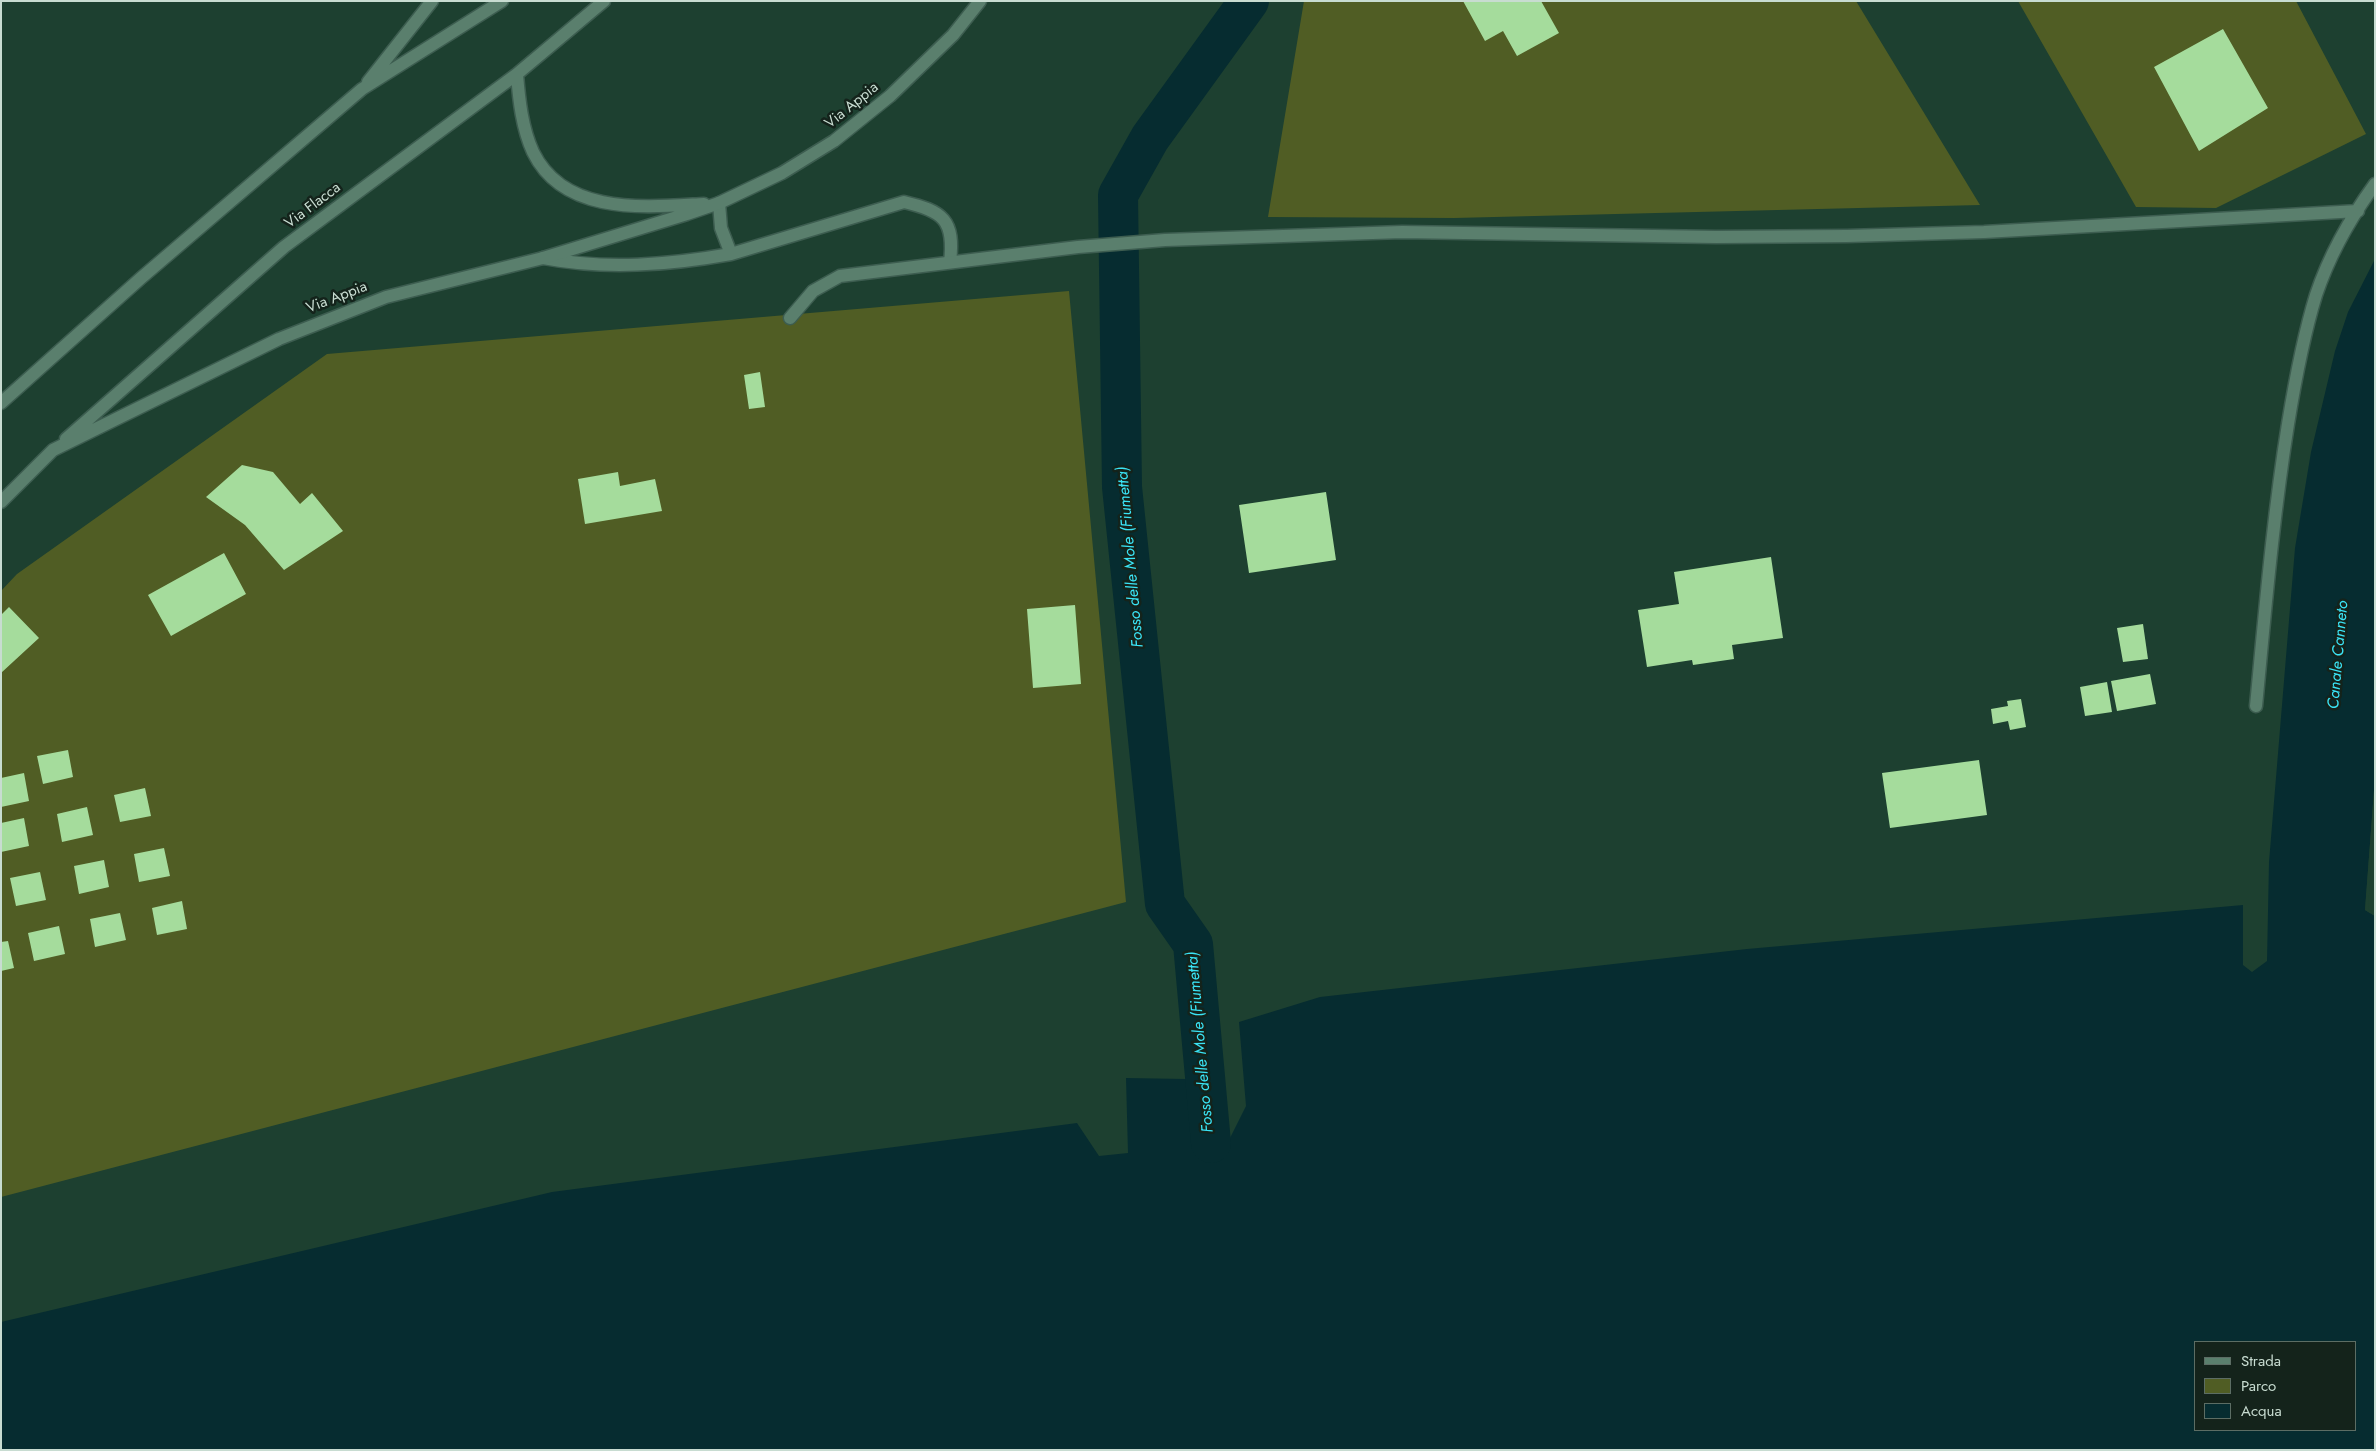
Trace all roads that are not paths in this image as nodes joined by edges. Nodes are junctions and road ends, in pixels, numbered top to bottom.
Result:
1 (432, 1) edge
2 (502, 1) edge
3 (604, 1) edge
4 (980, 1) edge
5 (517, 74) junction
6 (362, 89) junction
7 (2375, 184) edge
8 (719, 203) junction
9 (2358, 211) junction
10 (731, 254) junction
11 (543, 258) junction
12 (950, 262) junction
13 (790, 318) dead end
14 (1, 404) edge
15 (53, 450) junction
16 (1, 502) edge
17 (2256, 706) dead end

1 - 6 main road
2 - 6 main road
3 - 5 main road, Via Flacca
4 - 8 main road, Via Appia
5 - 8 main road, Via Appia
5 - 15 main road, Via Flacca
6 - 14 main road
7 - 9 main road
8 - 10 main road
8 - 11 main road, Via Appia
9 - 12 main road
9 - 17 main road
10 - 11 main road
10 - 12 main road
11 - 15 main road, Via Appia
12 - 13 main road
15 - 16 main road, Via Appia

